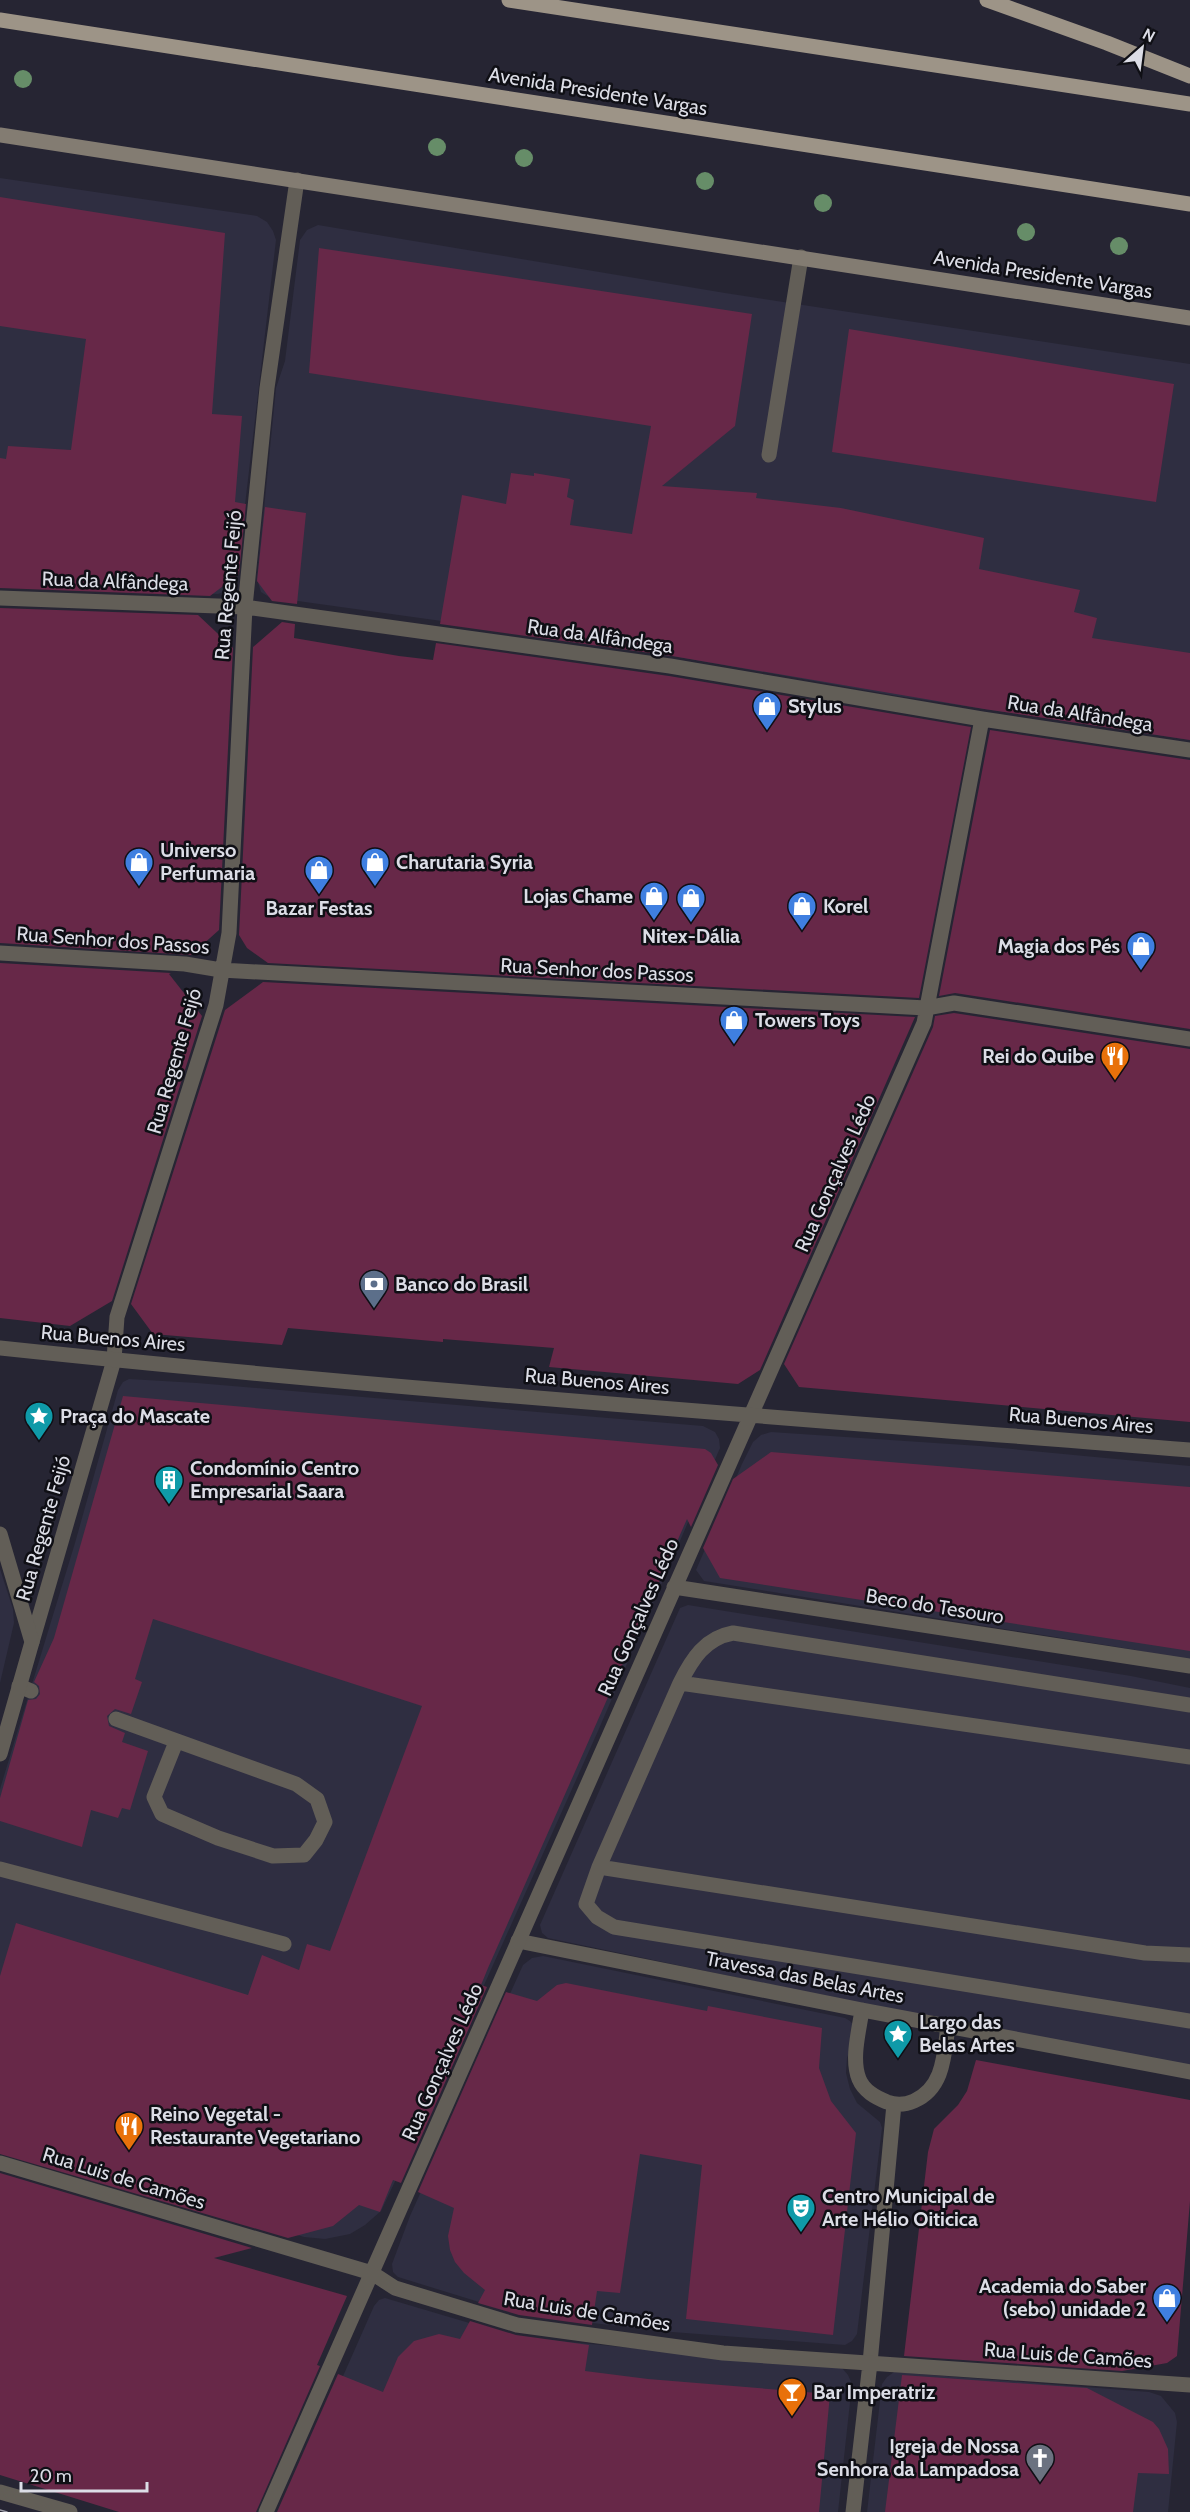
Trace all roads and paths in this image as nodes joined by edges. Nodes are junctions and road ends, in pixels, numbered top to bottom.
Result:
1 (508, 0) edge
2 (987, 0) edge
3 (0, 20) edge
4 (1190, 76) edge
5 (1190, 104) edge
6 (0, 135) edge
7 (297, 180) junction
8 (1190, 204) edge
9 (801, 257) junction
10 (1190, 318) edge
11 (769, 455) dead end
12 (0, 598) edge
13 (245, 607) junction
14 (982, 719) junction
15 (1190, 750) edge
16 (0, 953) edge
17 (220, 970) junction
18 (926, 1008) junction
19 (1190, 1039) edge
20 (0, 1348) edge
21 (114, 1360) junction
22 (751, 1415) junction
23 (1190, 1450) edge
24 (0, 1534) edge
25 (674, 1587) junction
26 (32, 1642) junction
27 (1190, 1666) edge
28 (680, 1683) junction
29 (1190, 1705) edge
30 (116, 1719) dead end
31 (176, 1742) junction
32 (0, 1754) edge
33 (1190, 1757) edge
34 (599, 1867) junction
35 (0, 1869) edge
36 (518, 1941) junction
37 (284, 1944) dead end
38 (1190, 1955) edge
39 (862, 2010) junction
40 (1190, 2021) edge
41 (948, 2026) junction
42 (1190, 2072) edge
43 (894, 2104) junction
44 (0, 2163) edge
45 (372, 2273) junction
46 (870, 2363) junction
47 (1190, 2385) edge
48 (0, 2492) edge
49 (70, 2512) edge
50 (266, 2512) edge
51 (853, 2512) edge

1 - 5 main road
2 - 4 main road
3 - 8 main road, Avenida Presidente Vargas
6 - 7 main road, Avenida Presidente Vargas
7 - 9 main road, Avenida Presidente Vargas
7 - 13 street, Rua Regente Feijó
9 - 10 main road, Avenida Presidente Vargas
9 - 11 street
12 - 13 street, Rua da Alfândega
13 - 14 street, Rua da Alfândega
13 - 17 street, Rua Regente Feijó
14 - 15 street, Rua da Alfândega
14 - 18 street, Rua Gonçalves Lédo
16 - 17 street, Rua Senhor dos Passos
17 - 18 street, Rua Senhor dos Passos
17 - 21 street, Rua Regente Feijó
18 - 19 street, Rua Senhor dos Passos
18 - 22 street, Rua Gonçalves Lédo
20 - 21 street, Rua Buenos Aires
21 - 22 street, Rua Buenos Aires
21 - 26 street, Rua Regente Feijó
22 - 23 street, Rua Buenos Aires
22 - 25 street, Rua Gonçalves Lédo
24 - 26 street
25 - 27 street, Beco do Tesouro
25 - 36 street, Rua Gonçalves Lédo
26 - 32 street, Rua Regente Feijó
28 - 29 street
28 - 33 street
28 - 34 street
30 - 31 street
31 - 31 street
34 - 38 street
34 - 40 street
35 - 37 street
36 - 39 street, Travessa das Belas Artes
36 - 45 street, Rua Gonçalves Lédo
39 - 41 street, Travessa das Belas Artes
39 - 43 street
41 - 42 street, Travessa das Belas Artes
41 - 43 street
43 - 46 street
44 - 45 street, Rua Luis de Camões
45 - 46 street, Rua Luis de Camões
45 - 50 street, Rua Gonçalves Lédo
46 - 47 street, Rua Luis de Camões
46 - 51 street
48 - 49 street

